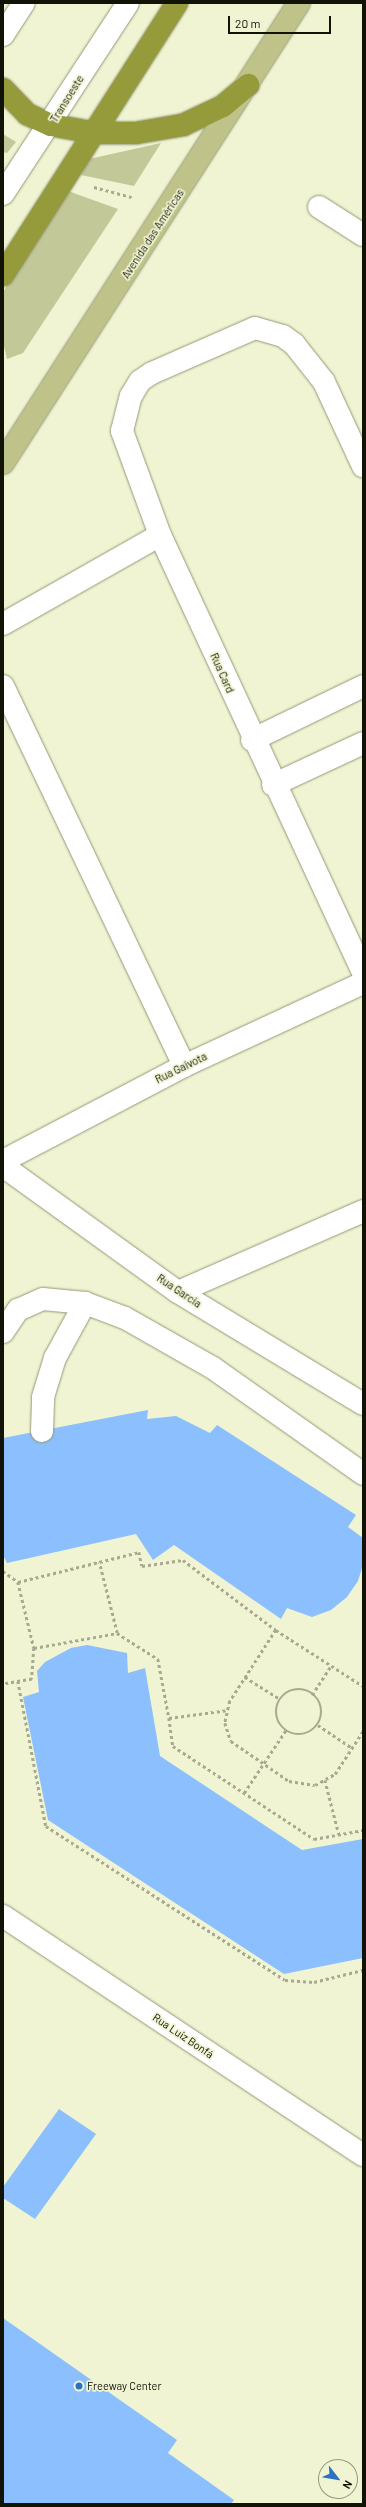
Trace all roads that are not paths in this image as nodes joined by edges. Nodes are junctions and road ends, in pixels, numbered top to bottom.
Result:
1 (24, 3) edge
2 (128, 3) edge
3 (177, 3) edge
4 (299, 3) edge
5 (3, 35) edge
6 (248, 85) junction
7 (3, 89) edge
8 (51, 125) junction
9 (96, 133) junction
10 (3, 194) edge
11 (319, 206) dead end
12 (363, 235) edge
13 (3, 275) edge
14 (3, 463) edge
15 (363, 466) edge
16 (160, 535) junction
17 (3, 624) edge
18 (3, 686) edge
19 (363, 686) edge
20 (252, 740) junction
21 (363, 743) edge
22 (273, 785) junction
23 (363, 973) edge
24 (363, 983) edge
25 (184, 1066) junction
26 (3, 1161) edge
27 (3, 1166) edge
28 (363, 1211) edge
29 (178, 1292) junction
30 (85, 1303) junction
31 (3, 1332) edge
32 (363, 1404) edge
33 (42, 1431) dead end
34 (363, 1474) edge
35 (3, 1916) edge
36 (363, 2155) edge

1 - 5 street
2 - 8 street, Transoeste
3 - 9 highway
4 - 6 main road, Avenida das Américas
6 - 9 highway
6 - 14 main road, Avenida das Américas
7 - 8 highway
8 - 9 highway
8 - 10 street, Transoeste
9 - 13 highway
11 - 12 street
15 - 16 street, Rua Card
16 - 17 street
16 - 20 street, Rua Card
18 - 25 street
19 - 20 street
20 - 22 street, Rua Card
21 - 22 street
22 - 23 street, Rua Card
24 - 25 street, Rua Gaivota
25 - 26 street, Rua Gaivota
27 - 29 street, Rua Garcia
28 - 29 street
29 - 32 street, Rua Garcia
30 - 31 street
30 - 33 street
30 - 34 street
35 - 36 street, Rua Luiz Bonfá

